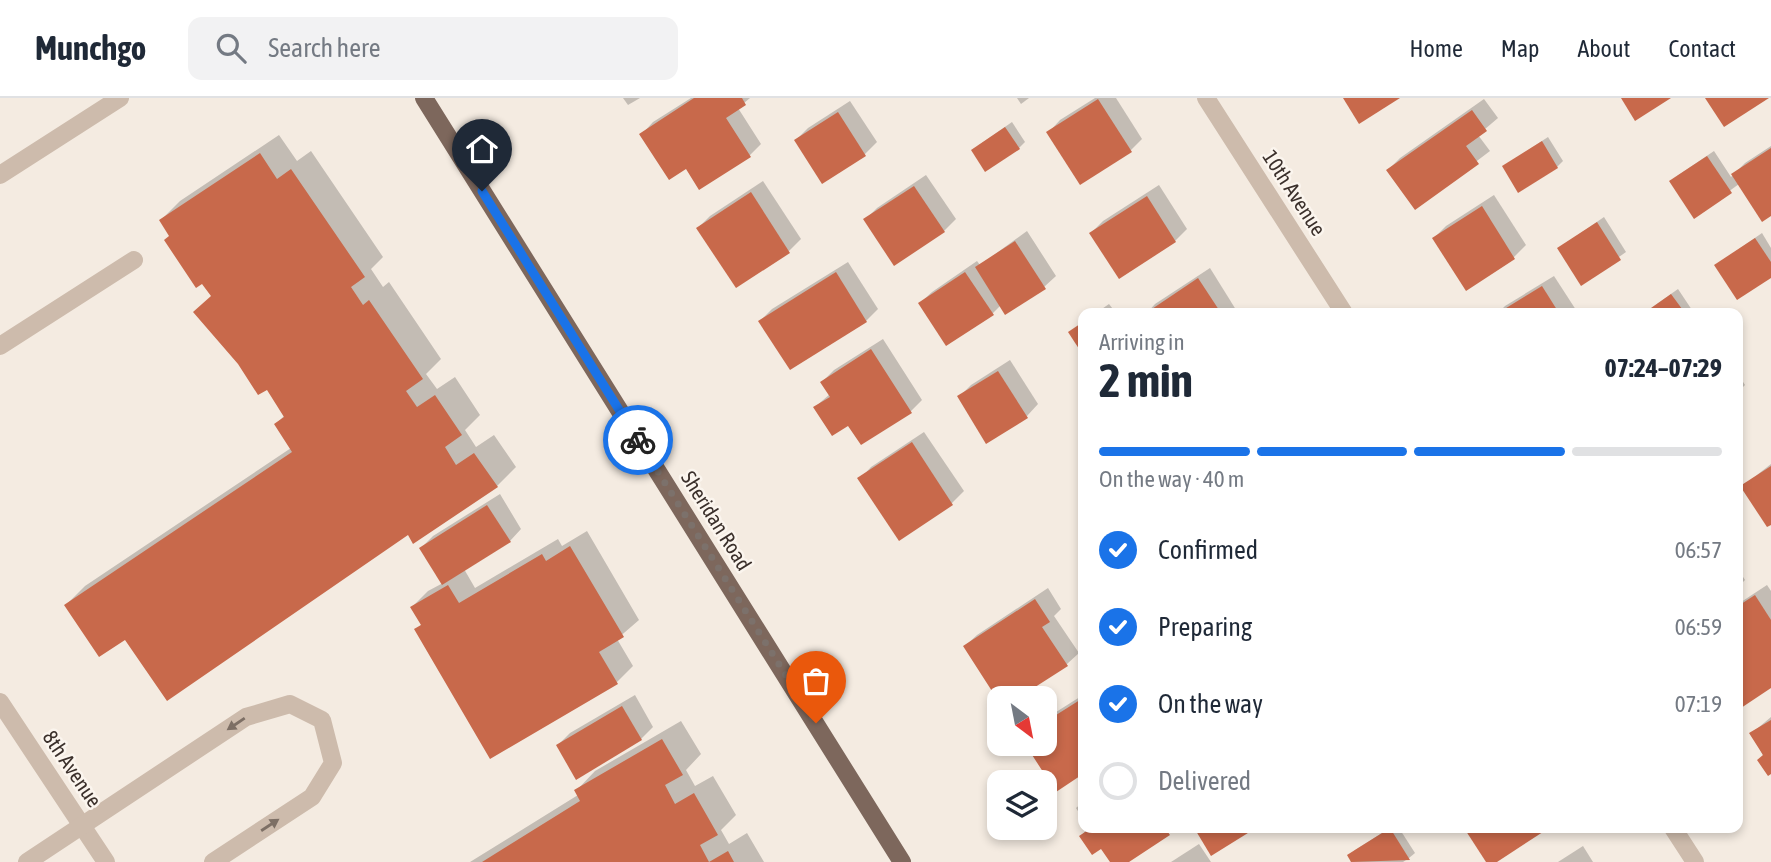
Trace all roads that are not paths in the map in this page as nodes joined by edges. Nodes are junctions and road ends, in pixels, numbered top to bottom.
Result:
1 (120, 98) edge
2 (424, 98) edge
3 (1206, 98) edge
4 (0, 175) edge
5 (134, 260) dead end
6 (1341, 308) edge
7 (0, 346) edge
8 (0, 702) edge
9 (83, 826) junction
10 (1677, 833) edge
11 (27, 862) edge
12 (106, 862) edge
13 (213, 862) edge
14 (902, 862) edge
15 (1695, 862) edge

1 - 4 street
2 - 14 main road, Sheridan Road
3 - 6 street, 10th Avenue
5 - 7 street
8 - 9 street, 8th Avenue
9 - 11 street
9 - 12 street, 8th Avenue
13 -> 9 street
10 - 15 street

